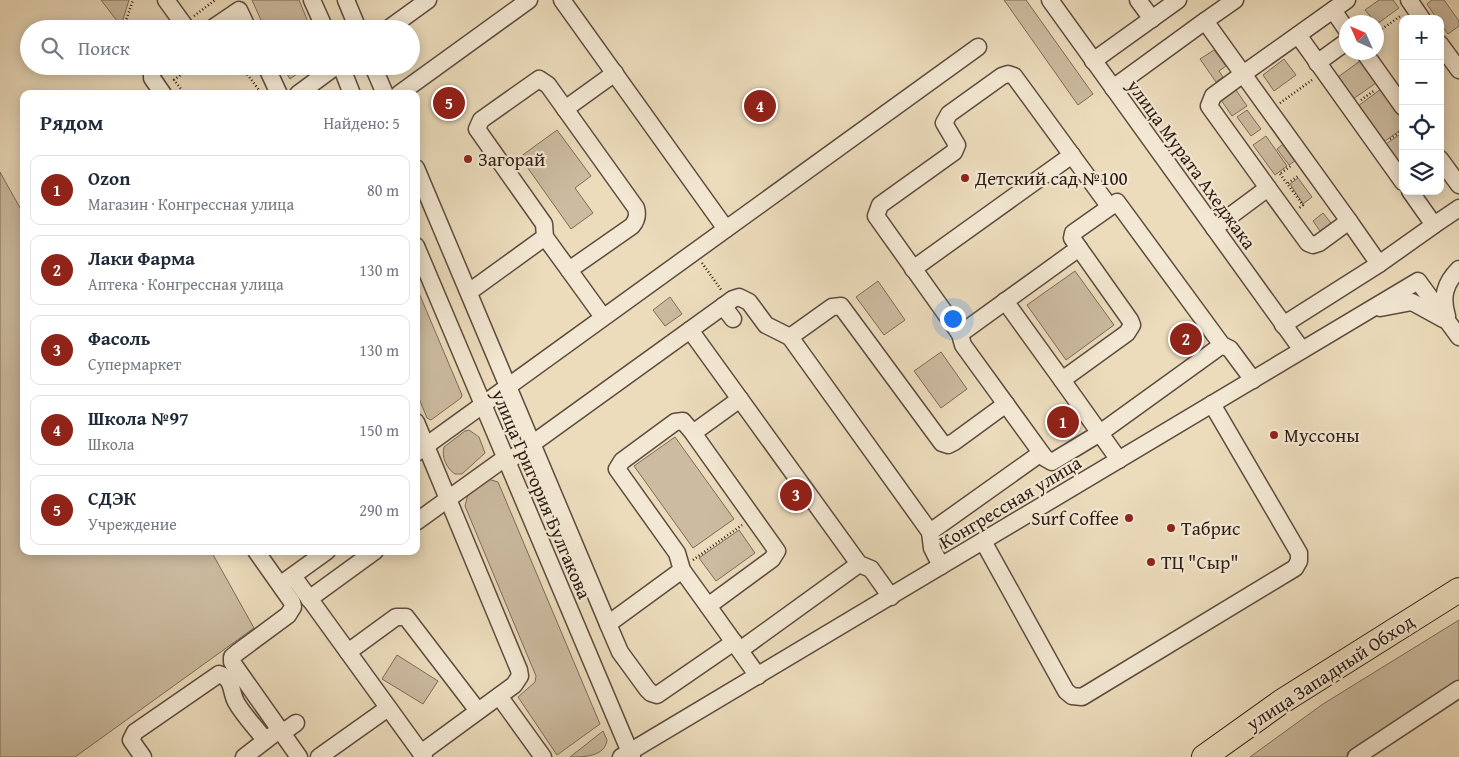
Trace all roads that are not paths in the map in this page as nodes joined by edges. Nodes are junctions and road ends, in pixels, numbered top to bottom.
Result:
1 (166, 0) edge
2 (312, 0) edge
3 (346, 0) edge
4 (428, 0) edge
5 (529, 0) edge
6 (562, 0) edge
7 (1050, 0) edge
8 (1138, 0) edge
9 (1178, 0) edge
10 (1235, 0) edge
11 (1347, 0) edge
12 (237, 5) edge
13 (1333, 10) junction
14 (1152, 19) junction
15 (1339, 19) edge
16 (180, 20) edge
17 (221, 20) edge
18 (244, 20) edge
19 (321, 20) edge
20 (354, 20) edge
21 (400, 20) edge
22 (1205, 22) junction
23 (1298, 35) junction
24 (978, 47) dead end
25 (1339, 49) edge
26 (1444, 49) edge
27 (1369, 60) edge
28 (1094, 61) junction
29 (1320, 67) junction
30 (1459, 70) edge
31 (615, 73) junction
32 (1243, 74) junction
33 (152, 75) edge
34 (270, 75) edge
35 (324, 75) edge
36 (345, 75) edge
37 (378, 75) edge
38 (1113, 88) junction
39 (160, 90) edge
40 (277, 90) edge
41 (303, 90) edge
42 (350, 90) edge
43 (383, 90) edge
44 (405, 90) edge
45 (1402, 105) edge
46 (565, 109) junction
47 (1072, 154) junction
48 (1444, 164) edge
49 (1399, 176) edge
50 (420, 177) edge
51 (1459, 185) edge
52 (1267, 186) junction
53 (1413, 195) edge
54 (1109, 206) junction
55 (1459, 208) edge
56 (1349, 221) junction
57 (1434, 225) junction
58 (1214, 228) junction
59 (726, 229) junction
60 (545, 237) junction
61 (1079, 248) junction
62 (420, 256) edge
63 (1379, 264) junction
64 (913, 269) junction
65 (1459, 269) edge
66 (570, 270) junction
67 (469, 292) junction
68 (1005, 301) junction
69 (1368, 311) junction
70 (603, 317) junction
71 (1449, 323) junction
72 (1283, 324) junction
73 (690, 330) junction
74 (960, 334) junction
75 (790, 337) junction
76 (1459, 337) edge
77 (1222, 345) junction
78 (1302, 350) junction
79 (1062, 380) junction
80 (1252, 380) junction
81 (508, 386) junction
82 (740, 399) junction
83 (482, 404) junction
84 (1006, 404) junction
85 (1212, 404) junction
86 (693, 433) junction
87 (1100, 433) junction
88 (533, 444) junction
89 (421, 449) edge
90 (1041, 452) junction
91 (506, 460) junction
92 (1119, 460) junction
93 (448, 499) junction
94 (420, 519) edge
95 (930, 532) junction
96 (983, 541) junction
97 (260, 555) edge
98 (322, 555) edge
99 (370, 555) edge
100 (859, 564) junction
101 (941, 566) junction
102 (682, 569) junction
103 (286, 581) junction
104 (1459, 582) edge
105 (1459, 590) edge
106 (890, 596) junction
107 (309, 599) junction
108 (708, 606) junction
109 (1459, 606) edge
110 (608, 624) junction
111 (737, 646) junction
112 (348, 652) junction
113 (758, 676) junction
114 (1459, 690) edge
115 (499, 696) junction
116 (388, 708) junction
117 (478, 711) junction
118 (296, 722) dead end
119 (281, 731) junction
120 (265, 740) junction
121 (1230, 746) edge
122 (422, 755) edge
123 (627, 755) edge
124 (142, 757) edge
125 (244, 757) edge
126 (299, 757) edge
127 (319, 757) edge
128 (542, 757) edge
129 (1204, 757) edge
130 (1356, 757) edge

1 - 16 street
2 - 19 street
3 - 20 street
4 - 21 street
5 - 44 street
6 - 31 street
7 - 28 street, улица Мурата Ахеджака
8 - 14 street
9 - 14 street
10 - 22 street
11 - 13 street
12 - 17 street
12 - 18 street
13 - 15 street
13 - 23 street
14 - 28 street
22 - 32 street
22 - 38 street
23 - 29 street
23 - 32 street
24 - 59 street
25 - 29 street
26 - 30 street
27 - 45 street
28 - 38 street, улица Мурата Ахеджака
29 - 49 street
31 - 46 street
31 - 59 street
32 - 52 street
32 - 56 street
33 - 39 street
34 - 40 street
35 - 41 street
36 - 42 street
37 - 43 street
38 - 58 street, улица Мурата Ахеджака
46 - 60 street
46 - 66 street
47 - 54 street
47 - 64 street
47 - 64 street
48 - 51 street
50 - 67 street
52 - 56 street
52 - 58 street
53 - 57 street
54 - 61 street
54 - 77 street
55 - 57 street
56 - 63 street
57 - 63 street
58 - 72 street, улица Мурата Ахеджака
59 - 70 street
60 - 66 street
60 - 67 street
61 - 68 street
61 - 79 street
62 - 83 street, улица Григория Булгакова
63 - 72 street
64 - 74 street
65 - 71 street
66 - 70 street
67 - 81 street
68 - 74 street
68 - 79 street
69 - 71 street
69 - 71 street, Конгрессная улица
69 - 78 street, Конгрессная улица
70 - 81 street
71 - 76 street
72 - 78 street, улица Мурата Ахеджака
73 - 75 street
73 - 82 street
73 - 88 street
74 - 84 street
75 - 84 street
75 - 95 street
77 - 80 street
77 - 87 street
78 - 80 street, Конгрессная улица
79 - 87 street
80 - 85 street, Конгрессная улица
81 - 83 street
81 - 88 street
82 - 86 street
82 - 100 street
83 - 89 street
83 - 91 street, улица Григория Булгакова
84 - 90 street
85 - 92 street, Конгрессная улица
85 - 96 street
86 - 102 street
86 - 108 street
87 - 90 street
87 - 92 street
88 - 91 street
88 - 110 street
89 - 93 street
90 - 95 street
91 - 93 street
91 - 123 street, улица Григория Булгакова
92 - 96 street, Конгрессная улица
93 - 94 street
93 - 115 street
95 - 101 street
96 - 101 street, Конгрессная улица
97 - 103 street
98 - 103 street
99 - 107 street
100 - 106 street
100 - 111 street
101 - 106 street, Конгрессная улица
102 - 108 street
102 - 110 street
103 - 107 street
103 - 119 street
104 - 121 street
105 - 121 highway, улица Западный Обход
106 - 113 street, Конгрессная улица
107 - 112 street
108 - 111 street
109 - 121 highway, улица Западный Обход
110 - 111 street
111 - 113 street
112 - 116 street
112 - 117 street
113 - 123 street, Конгрессная улица
114 - 130 street
115 - 117 street
115 - 128 street
116 - 122 street
116 - 127 street
117 - 122 street
118 - 119 street
119 - 120 street
119 - 126 street
120 - 124 street
120 - 125 street
121 - 129 highway, улица Западный Обход

